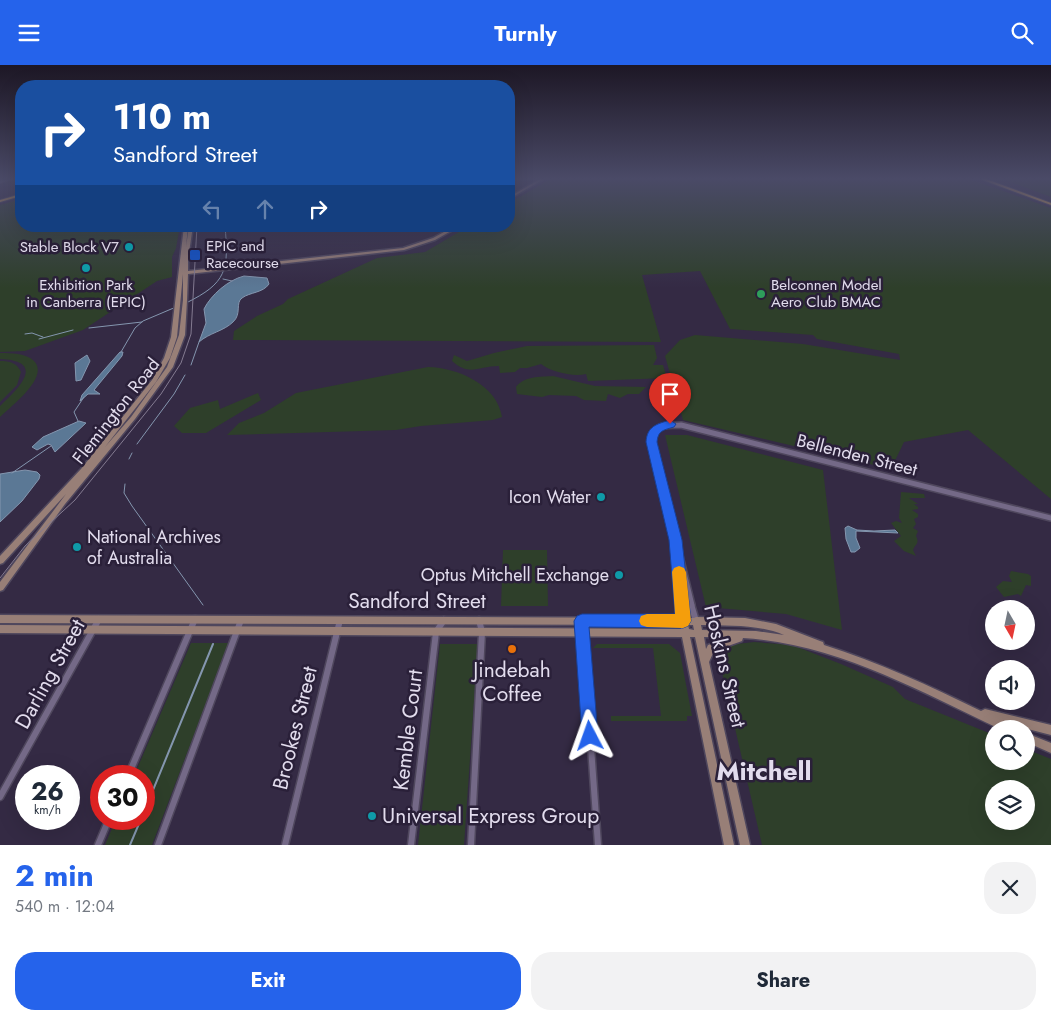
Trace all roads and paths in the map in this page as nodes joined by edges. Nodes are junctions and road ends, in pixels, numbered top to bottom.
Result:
1 (187, 232) edge
2 (189, 232) edge
3 (447, 232) edge
4 (188, 235) junction
5 (187, 274) junction
6 (179, 275) junction
7 (656, 428) joint
8 (1051, 518) edge
9 (678, 555) junction
10 (0, 561) edge
11 (0, 589) edge
12 (0, 619) edge
13 (99, 619) junction
14 (194, 619) junction
15 (241, 620) junction
16 (340, 620) junction
17 (444, 620) junction
18 (479, 620) junction
19 (582, 621) junction
20 (683, 621) junction
21 (696, 621) junction
22 (0, 629) edge
23 (94, 629) junction
24 (190, 630) junction
25 (237, 630) junction
26 (337, 631) junction
27 (436, 632) junction
28 (482, 632) junction
29 (582, 633) junction
30 (686, 633) junction
31 (699, 634) junction
32 (752, 635) junction
33 (830, 650) junction
34 (705, 663) junction
35 (971, 710) junction
36 (992, 720) edge
37 (1051, 729) edge
38 (1035, 741) edge
39 (1051, 748) edge
40 (133, 765) edge
41 (0, 797) edge
42 (105, 830) edge
43 (98, 845) edge
44 (158, 845) edge
45 (285, 845) edge
46 (411, 845) edge
47 (471, 845) edge
48 (598, 845) edge
49 (728, 845) edge
50 (745, 845) edge

1 - 4 main road, Flemington Road
2 - 4 main road, Flemington Road
3 - 5 main road
4 - 5 main road, Flemington Road
4 - 6 main road, Flemington Road
5 - 6 main road
5 - 11 main road, Flemington Road
6 - 10 main road, Flemington Road
7 - 8 street, Bellenden Street
7 - 9 street, Hoskins Street
9 - 20 street, Hoskins Street
9 - 21 street, Hoskins Street
12 - 13 main road, Sandford Street
13 - 14 main road, Sandford Street
13 - 23 street, Darling Street
14 - 15 main road, Sandford Street
14 - 24 street
15 - 16 main road, Sandford Street
15 - 25 street
16 - 17 main road, Sandford Street
16 - 26 street, Brookes Street
17 - 18 main road, Sandford Street
17 - 27 street, Kemble Court
18 - 19 main road, Sandford Street
18 - 28 street
19 - 20 main road, Sandford Street
19 - 29 street
20 - 21 main road, Sandford Street
20 - 30 main road, Hoskins Street
21 - 31 main road, Hoskins Street
21 - 33 main road, Sandford Street
22 - 23 main road, Sandford Street
23 - 24 main road, Sandford Street
23 - 41 street, Darling Street
24 - 25 main road, Sandford Street
24 - 40 street
25 - 26 main road, Sandford Street
25 - 44 street
26 - 27 main road, Sandford Street
26 - 45 street, Brookes Street
27 - 28 main road, Sandford Street
27 - 46 street, Kemble Court
28 - 29 main road, Sandford Street
28 - 47 street
29 - 30 main road, Sandford Street
29 - 48 street
30 - 31 main road, Sandford Street
30 - 49 main road, Hoskins Street
31 - 32 main road, Sandford Street
31 - 34 main road, Hoskins Street
32 - 33 main road, Sandford Street
32 - 34 main road
33 - 35 main road, Sandford Street
34 - 50 main road, Hoskins Street
35 - 36 main road, Sandford Street
35 - 37 main road, Sandford Street
38 - 39 main road
42 - 43 street

